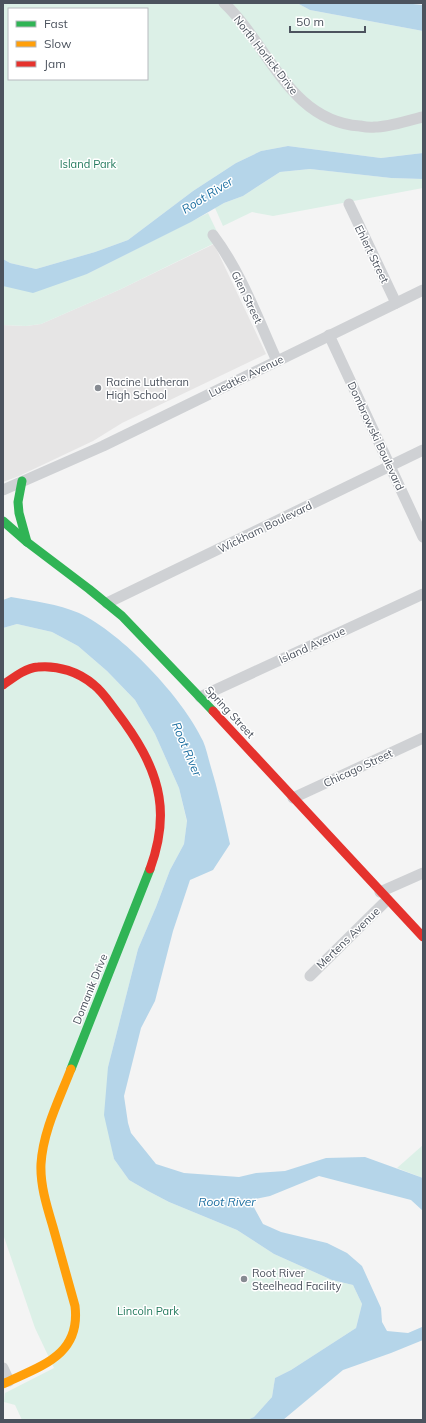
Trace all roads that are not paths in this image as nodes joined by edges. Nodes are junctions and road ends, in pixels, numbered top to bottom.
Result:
1 (224, 3) edge
2 (423, 117) edge
3 (348, 204) dead end
4 (213, 235) dead end
5 (423, 290) edge
6 (396, 303) junction
7 (329, 335) junction
8 (277, 361) junction
9 (423, 450) edge
10 (390, 466) junction
11 (22, 481) junction
12 (3, 490) edge
13 (3, 521) edge
14 (423, 537) edge
15 (27, 542) junction
16 (423, 594) edge
17 (107, 603) junction
18 (3, 685) edge
19 (200, 697) junction
20 (423, 738) edge
21 (294, 798) junction
22 (423, 873) edge
23 (384, 896) junction
24 (423, 937) edge
25 (310, 976) dead end
26 (3, 1368) edge
27 (6, 1382) edge

1 - 2 street, North Horlick Drive
3 - 6 street, Ehlert Street
4 - 8 street, Glen Street
5 - 6 street, Luedtke Avenue
6 - 7 street, Luedtke Avenue
7 - 8 street, Luedtke Avenue
7 - 10 street, Dombrowski Boulevard
8 - 11 street, Luedtke Avenue
9 - 10 street, Wickham Boulevard
10 - 14 street, Dombrowski Boulevard
10 - 17 street, Wickham Boulevard
11 - 12 street, Luedtke Avenue
11 - 15 street
13 - 15 street, Spring Street
15 - 17 street, Spring Street
16 - 19 street, Island Avenue
17 - 19 street, Spring Street
18 - 27 street, Domanik Drive
19 - 21 street, Spring Street
20 - 21 street, Chicago Street
21 - 23 street, Spring Street
22 - 23 street, Mertens Avenue
23 - 24 street, Spring Street
23 - 25 street, Mertens Avenue
26 - 27 street

